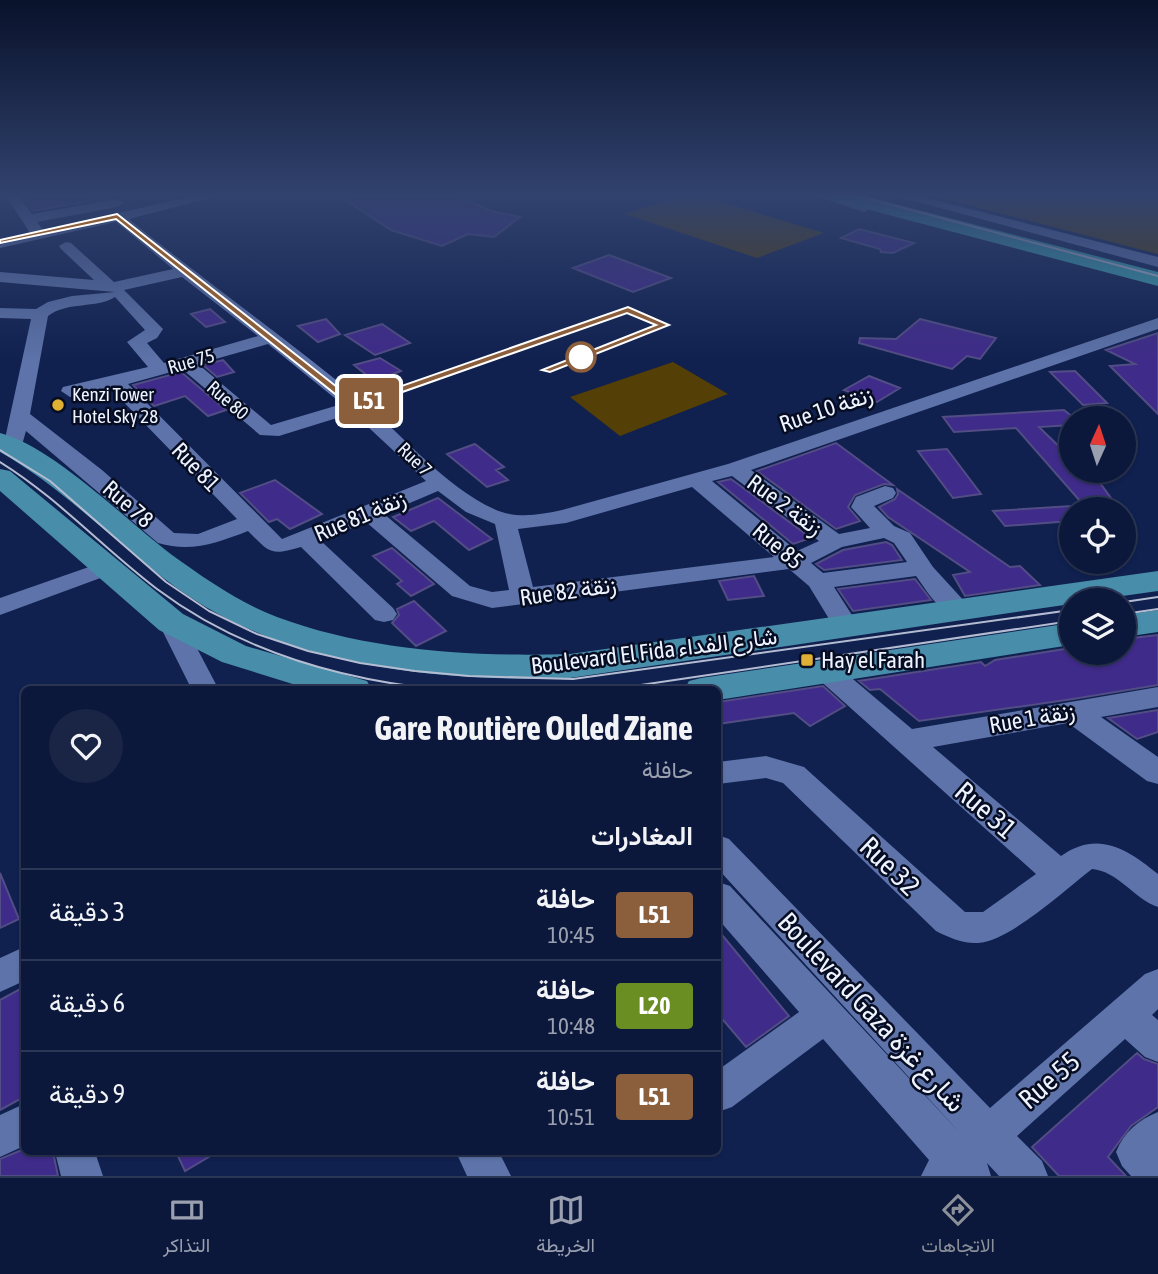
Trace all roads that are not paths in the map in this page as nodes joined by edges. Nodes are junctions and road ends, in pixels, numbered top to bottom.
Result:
1 (71, 251) edge
2 (162, 251) edge
3 (1056, 251) edge
4 (1066, 251) edge
5 (1080, 251) edge
6 (1087, 251) edge
7 (1152, 270) edge
8 (190, 274) junction
9 (0, 277) edge
10 (115, 290) junction
11 (0, 315) edge
12 (38, 320) junction
13 (1156, 326) edge
14 (270, 338) junction
15 (186, 363) junction
16 (160, 370) junction
17 (115, 382) junction
18 (70, 391) dead end
19 (354, 406) junction
20 (0, 409) edge
21 (21, 410) junction
22 (4, 455) edge
23 (54, 458) junction
24 (735, 468) junction
25 (696, 479) junction
26 (440, 483) junction
27 (886, 493) dead end
28 (369, 513) junction
29 (505, 520) junction
30 (250, 522) junction
31 (886, 531) junction
32 (306, 539) junction
33 (835, 542) junction
34 (280, 548) joint
35 (796, 561) junction
36 (106, 568) junction
37 (923, 570) junction
38 (1158, 581) edge
39 (820, 583) junction
40 (523, 597) junction
41 (0, 607) edge
42 (957, 610) junction
43 (384, 614) dead end
44 (1158, 621) edge
45 (171, 622) junction
46 (1136, 624) edge
47 (846, 626) junction
48 (1059, 636) edge
49 (825, 670) junction
50 (204, 686) edge
51 (335, 686) edge
52 (721, 687) edge
53 (1158, 697) edge
54 (1072, 710) junction
55 (905, 741) junction
56 (721, 772) edge
57 (1158, 773) edge
58 (721, 851) edge
59 (1059, 874) junction
60 (1158, 893) edge
61 (721, 899) edge
62 (21, 965) edge
63 (0, 976) edge
64 (1158, 986) edge
65 (1124, 1015) junction
66 (824, 1016) junction
67 (1158, 1044) edge
68 (721, 1091) edge
69 (21, 1126) edge
70 (1158, 1132) edge
71 (987, 1135) junction
72 (0, 1137) edge
73 (76, 1155) edge
74 (478, 1155) edge
75 (956, 1171) edge
76 (1158, 1174) edge
77 (82, 1176) edge
78 (490, 1176) edge
79 (1027, 1176) edge

1 - 10 street
2 - 8 street, Rue 7
3 - 7 street
4 - 7 highway
5 - 7 highway
6 - 7 street
8 - 10 street
8 - 14 street, Rue 7
9 - 10 street
10 - 12 street
10 - 16 street
11 - 12 street
12 - 21 street
13 - 24 street, Rue 10 زنقة
14 - 15 street, Rue 75
14 - 19 street, Rue 7
15 - 16 street, Rue 75
15 - 19 street, Rue 80
16 - 17 street, Rue 75
17 - 18 street, Rue 75
17 - 30 street, Rue 81
19 - 26 street, Rue 7
20 - 21 street
21 - 22 street
21 - 23 street, Rue 78
22 - 23 main road, Boulevard El Fida شارع الفداء
22 - 36 main road
23 - 30 street, Rue 78
23 - 47 main road, Boulevard El Fida شارع الفداء
24 - 25 street, Rue 10 زنقة
24 - 33 street, Rue 2 زنقة
25 - 29 street, Rue 10 زنقة
25 - 35 street, Rue 85
26 - 28 street, Rue 81 زنقة
26 - 29 street, Rue 7
27 - 31 street
28 - 32 street, Rue 81 زنقة
28 - 40 street, Rue 82 زنقة
29 - 40 street
30 - 34 street, Rue 81
31 - 33 street, Rue 82 زنقة
31 - 37 street
32 - 34 street, Rue 81 زنقة
32 - 43 street
33 - 35 street, Rue 82 زنقة
35 - 39 street, Rue 85
35 - 40 street, Rue 82 زنقة
36 - 41 street
36 - 45 main road
37 - 39 street
37 - 42 street
38 - 42 main road, Boulevard El Fida شارع الفداء
39 - 47 street, Rue 85
42 - 47 main road, Boulevard El Fida شارع الفداء
44 - 46 main road
45 - 50 street
45 - 51 main road
48 - 49 main road, Boulevard El Fida شارع الفداء
49 - 52 main road, Boulevard El Fida شارع الفداء
49 - 55 street, Rue 31
53 - 54 street, Rue 1 زنقة
54 - 55 street, Rue 1 زنقة
54 - 57 street
55 - 59 street, Rue 31
56 - 59 street, Rue 32
58 - 71 street, Boulevard Gaza شارع غزة
59 - 60 street
61 - 66 street, Boulevard Gaza شارع غزة
62 - 63 street
64 - 65 street, Rue 55
65 - 67 street
65 - 71 street, Rue 55
66 - 68 street
66 - 75 street, Boulevard Gaza شارع غزة
69 - 72 street
70 - 76 street
71 - 75 street, Rue 55
71 - 79 street, Boulevard Gaza شارع غزة
73 - 77 street
74 - 78 street

